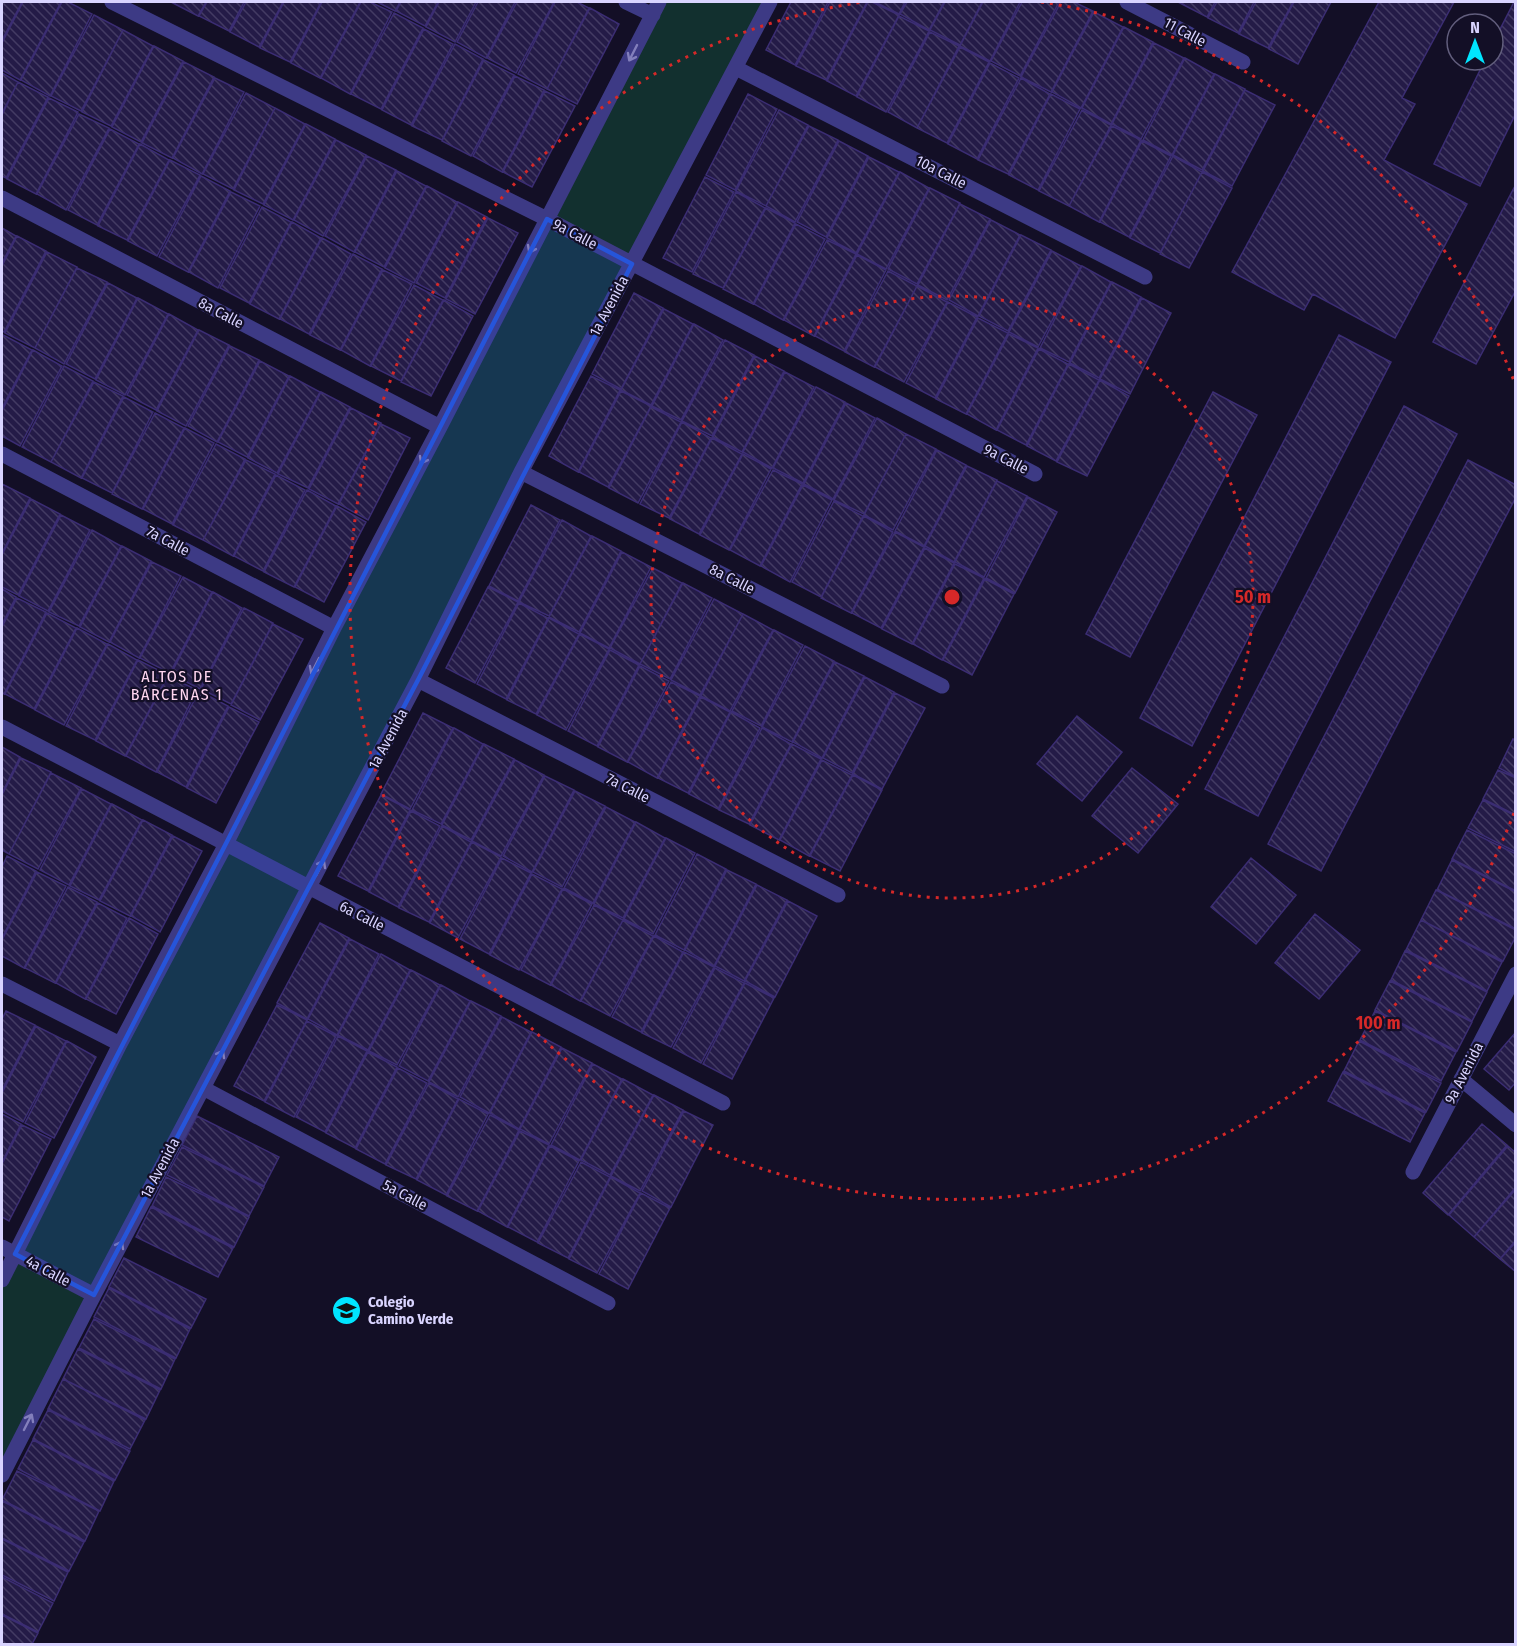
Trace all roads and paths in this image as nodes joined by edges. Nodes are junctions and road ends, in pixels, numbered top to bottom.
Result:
1 (112, 2) edge
2 (626, 2) edge
3 (770, 2) edge
4 (1127, 2) edge
5 (656, 8) edge
6 (1243, 62) dead end
7 (736, 68) junction
8 (2, 198) edge
9 (547, 219) junction
10 (632, 264) junction
11 (1145, 277) dead end
12 (440, 427) junction
13 (2, 454) edge
14 (521, 472) junction
15 (1035, 474) dead end
16 (334, 628) junction
17 (418, 680) junction
18 (942, 686) dead end
19 (2, 727) edge
20 (226, 844) junction
21 (309, 888) junction
22 (838, 895) dead end
23 (1515, 974) edge
24 (2, 984) edge
25 (120, 1044) junction
26 (1461, 1079) junction
27 (203, 1088) junction
28 (723, 1103) dead end
29 (1515, 1125) edge
30 (1413, 1172) dead end
31 (8, 1251) edge
32 (2, 1280) edge
33 (94, 1295) junction
34 (608, 1303) dead end
35 (2, 1474) edge

1 - 9 street, 9a Calle
2 - 5 street
3 - 7 street, 1a Avenida
4 - 6 street, 11 Calle
5 -> 9 street
7 - 10 street, 1a Avenida
7 - 11 street, 10a Calle
8 - 12 street, 8a Calle
9 - 10 street, 9a Calle
9 -> 12 street
10 - 14 street, 1a Avenida
10 - 15 street, 9a Calle
12 -> 16 street
13 - 16 street, 7a Calle
14 - 17 street, 1a Avenida
14 - 18 street, 8a Calle
16 -> 20 street
21 -> 17 street, 1a Avenida
17 - 22 street, 7a Calle
19 - 20 street, 6a Calle
20 - 21 street, 6a Calle
20 - 25 street
27 -> 21 street, 1a Avenida
21 - 28 street, 6a Calle
23 - 26 street, 9a Avenida
24 - 25 street
25 - 31 street
26 - 29 street
26 - 30 street, 9a Avenida
33 -> 27 street, 1a Avenida
27 - 34 street, 5a Calle
31 - 32 street
31 - 33 street, 4a Calle
35 -> 33 street, 1a Avenida

